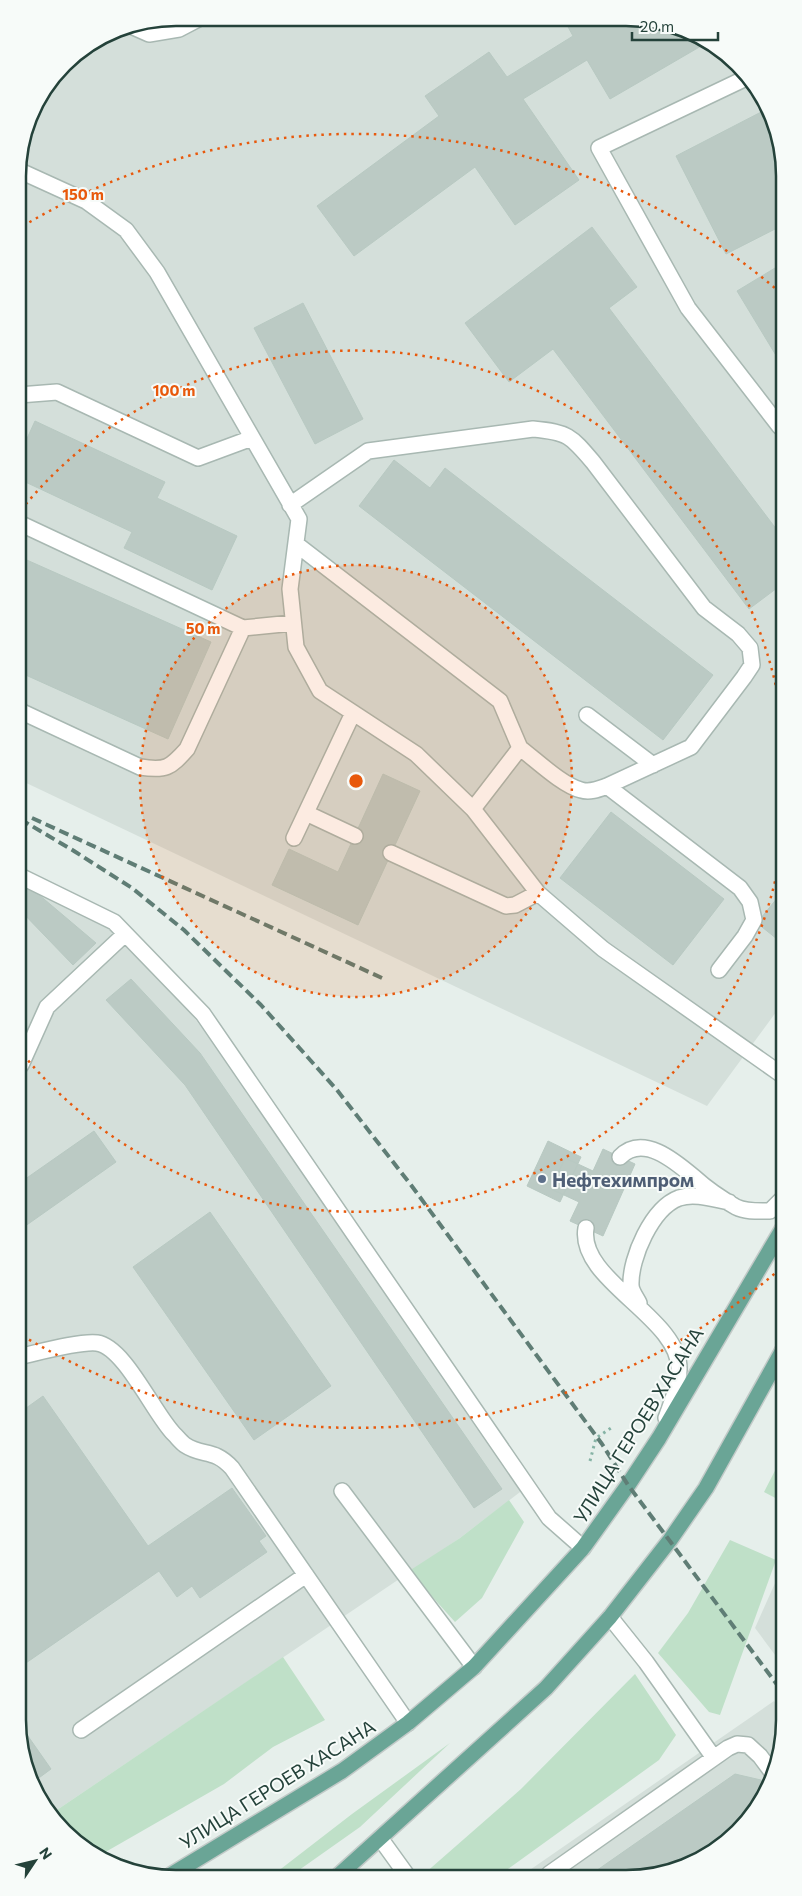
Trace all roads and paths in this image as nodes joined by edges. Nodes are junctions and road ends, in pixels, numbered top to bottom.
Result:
1 (184, 26) edge
2 (141, 30) edge
3 (741, 80) edge
4 (27, 174) edge
5 (27, 394) edge
6 (776, 422) edge
7 (252, 438) junction
8 (290, 505) junction
9 (27, 527) edge
10 (296, 544) junction
11 (293, 624) junction
12 (243, 628) junction
13 (352, 713) junction
14 (27, 714) edge
15 (587, 715) dead end
16 (520, 748) junction
17 (653, 765) junction
18 (607, 786) junction
19 (473, 809) junction
20 (306, 813) junction
21 (355, 836) dead end
22 (294, 838) dead end
23 (391, 853) dead end
24 (27, 879) edge
25 (538, 892) junction
26 (125, 934) junction
27 (720, 970) dead end
28 (26, 1044) edge
29 (775, 1070) edge
30 (620, 1157) dead end
31 (728, 1202) junction
32 (775, 1205) edge
33 (586, 1228) dead end
34 (775, 1241) edge
35 (660, 1329) junction
36 (26, 1355) edge
37 (775, 1364) edge
38 (611, 1428) dead end
39 (658, 1438) junction
40 (590, 1461) dead end
41 (342, 1491) dead end
42 (583, 1548) junction
43 (306, 1575) junction
44 (610, 1617) junction
45 (474, 1667) junction
46 (408, 1723) junction
47 (82, 1730) dead end
48 (714, 1758) junction
49 (768, 1767) edge
50 (380, 1838) junction
51 (179, 1870) edge
52 (345, 1870) edge
53 (403, 1870) edge
54 (555, 1870) edge

1 - 2 lane
3 - 6 lane
4 - 7 lane
5 - 7 lane
7 - 8 lane
8 - 10 lane
8 - 17 lane
9 - 12 lane
10 - 11 lane
10 - 16 lane
11 - 12 lane
11 - 13 lane
12 - 14 lane
13 - 19 lane
13 - 20 lane
15 - 17 lane
16 - 18 lane
16 - 19 lane
17 - 18 lane
18 - 27 lane
19 - 25 lane
20 - 21 lane
20 - 22 lane
23 - 25 lane
24 - 26 lane
25 - 29 lane
26 - 28 lane
26 - 42 lane
30 - 31 lane
31 - 32 lane
31 - 35 lane
33 - 35 lane
34 - 39 main road, УЛИЦА ГЕРОЕВ ХАСАНА
35 - 39 lane
36 - 43 lane
37 - 44 main road
38 - 40 path
39 - 42 main road, УЛИЦА ГЕРОЕВ ХАСАНА
41 - 45 lane
42 - 45 main road, УЛИЦА ГЕРОЕВ ХАСАНА
43 - 46 lane
43 - 47 lane
44 - 48 lane
44 - 50 main road
45 - 46 main road, УЛИЦА ГЕРОЕВ ХАСАНА
46 - 51 main road, УЛИЦА ГЕРОЕВ ХАСАНА
48 - 49 lane
48 - 54 lane
50 - 52 main road
50 - 53 lane

